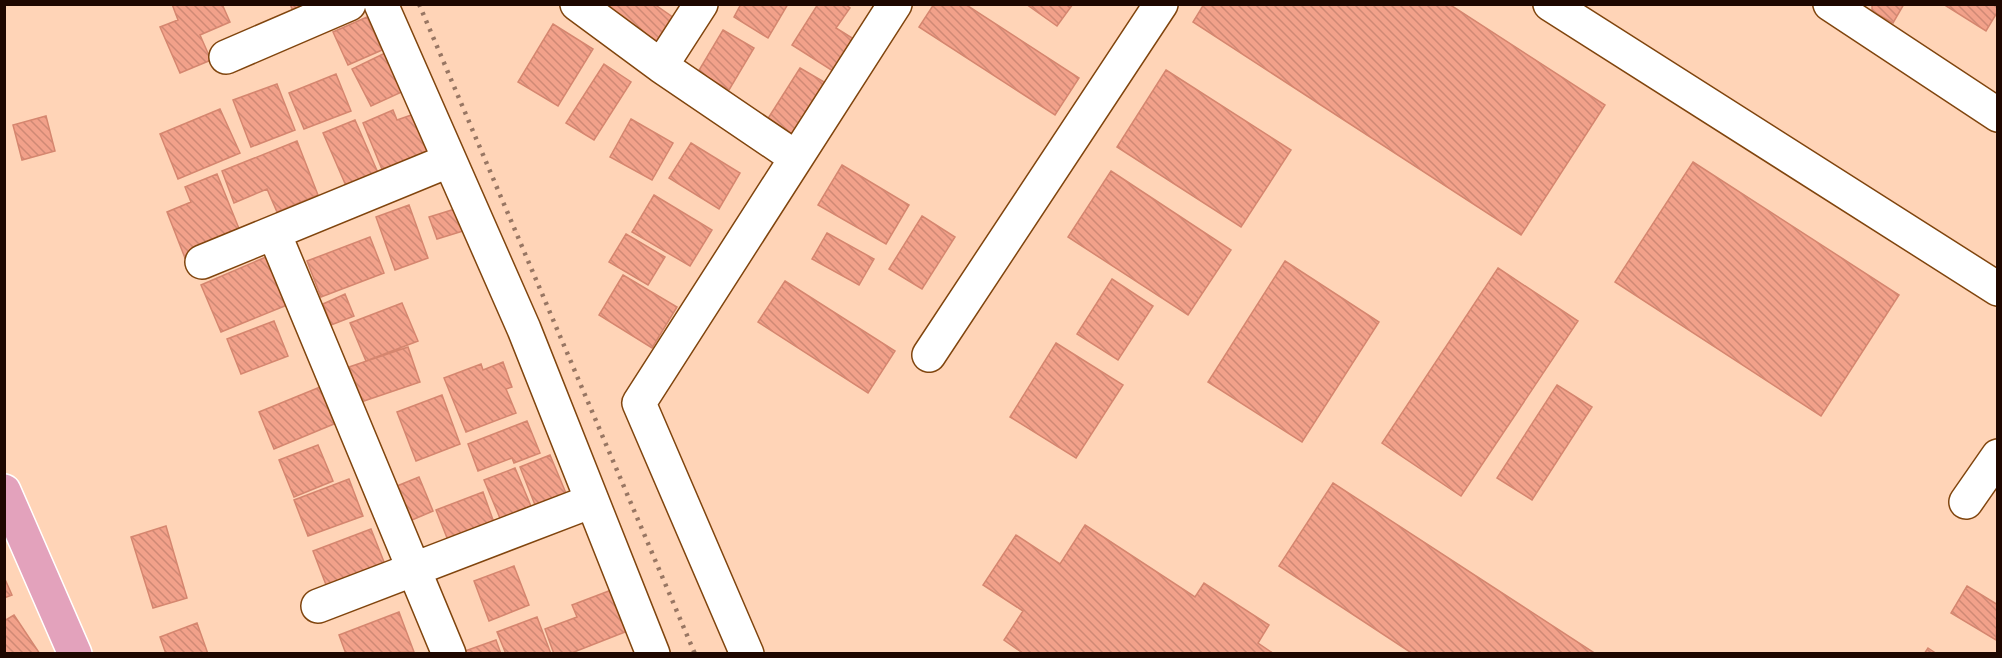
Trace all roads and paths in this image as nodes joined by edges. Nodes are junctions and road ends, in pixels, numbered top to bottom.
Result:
1 (350, 4) edge
2 (381, 4) edge
3 (577, 4) edge
4 (701, 4) edge
5 (895, 4) edge
6 (1161, 4) edge
7 (1550, 4) edge
8 (1830, 4) edge
9 (226, 57) dead end
10 (661, 66) junction
11 (1998, 115) edge
12 (795, 157) junction
13 (448, 161) junction
14 (273, 233) junction
15 (202, 262) dead end
16 (1998, 289) edge
17 (929, 355) dead end
18 (1998, 456) edge
19 (4, 491) edge
20 (592, 501) junction
21 (1966, 502) dead end
22 (415, 569) junction
23 (318, 606) dead end
24 (75, 654) edge
25 (449, 654) edge
26 (653, 654) edge
27 (747, 654) edge

1 - 9 street
2 - 13 street
3 - 10 street
4 - 10 street
5 - 12 street
6 - 17 street
7 - 16 street
8 - 11 street
10 - 12 street
12 - 27 street
13 - 14 street
13 - 20 street
14 - 15 street
14 - 22 street
18 - 21 street
19 - 24 main road
20 - 22 street
20 - 26 street
22 - 23 street
22 - 25 street

